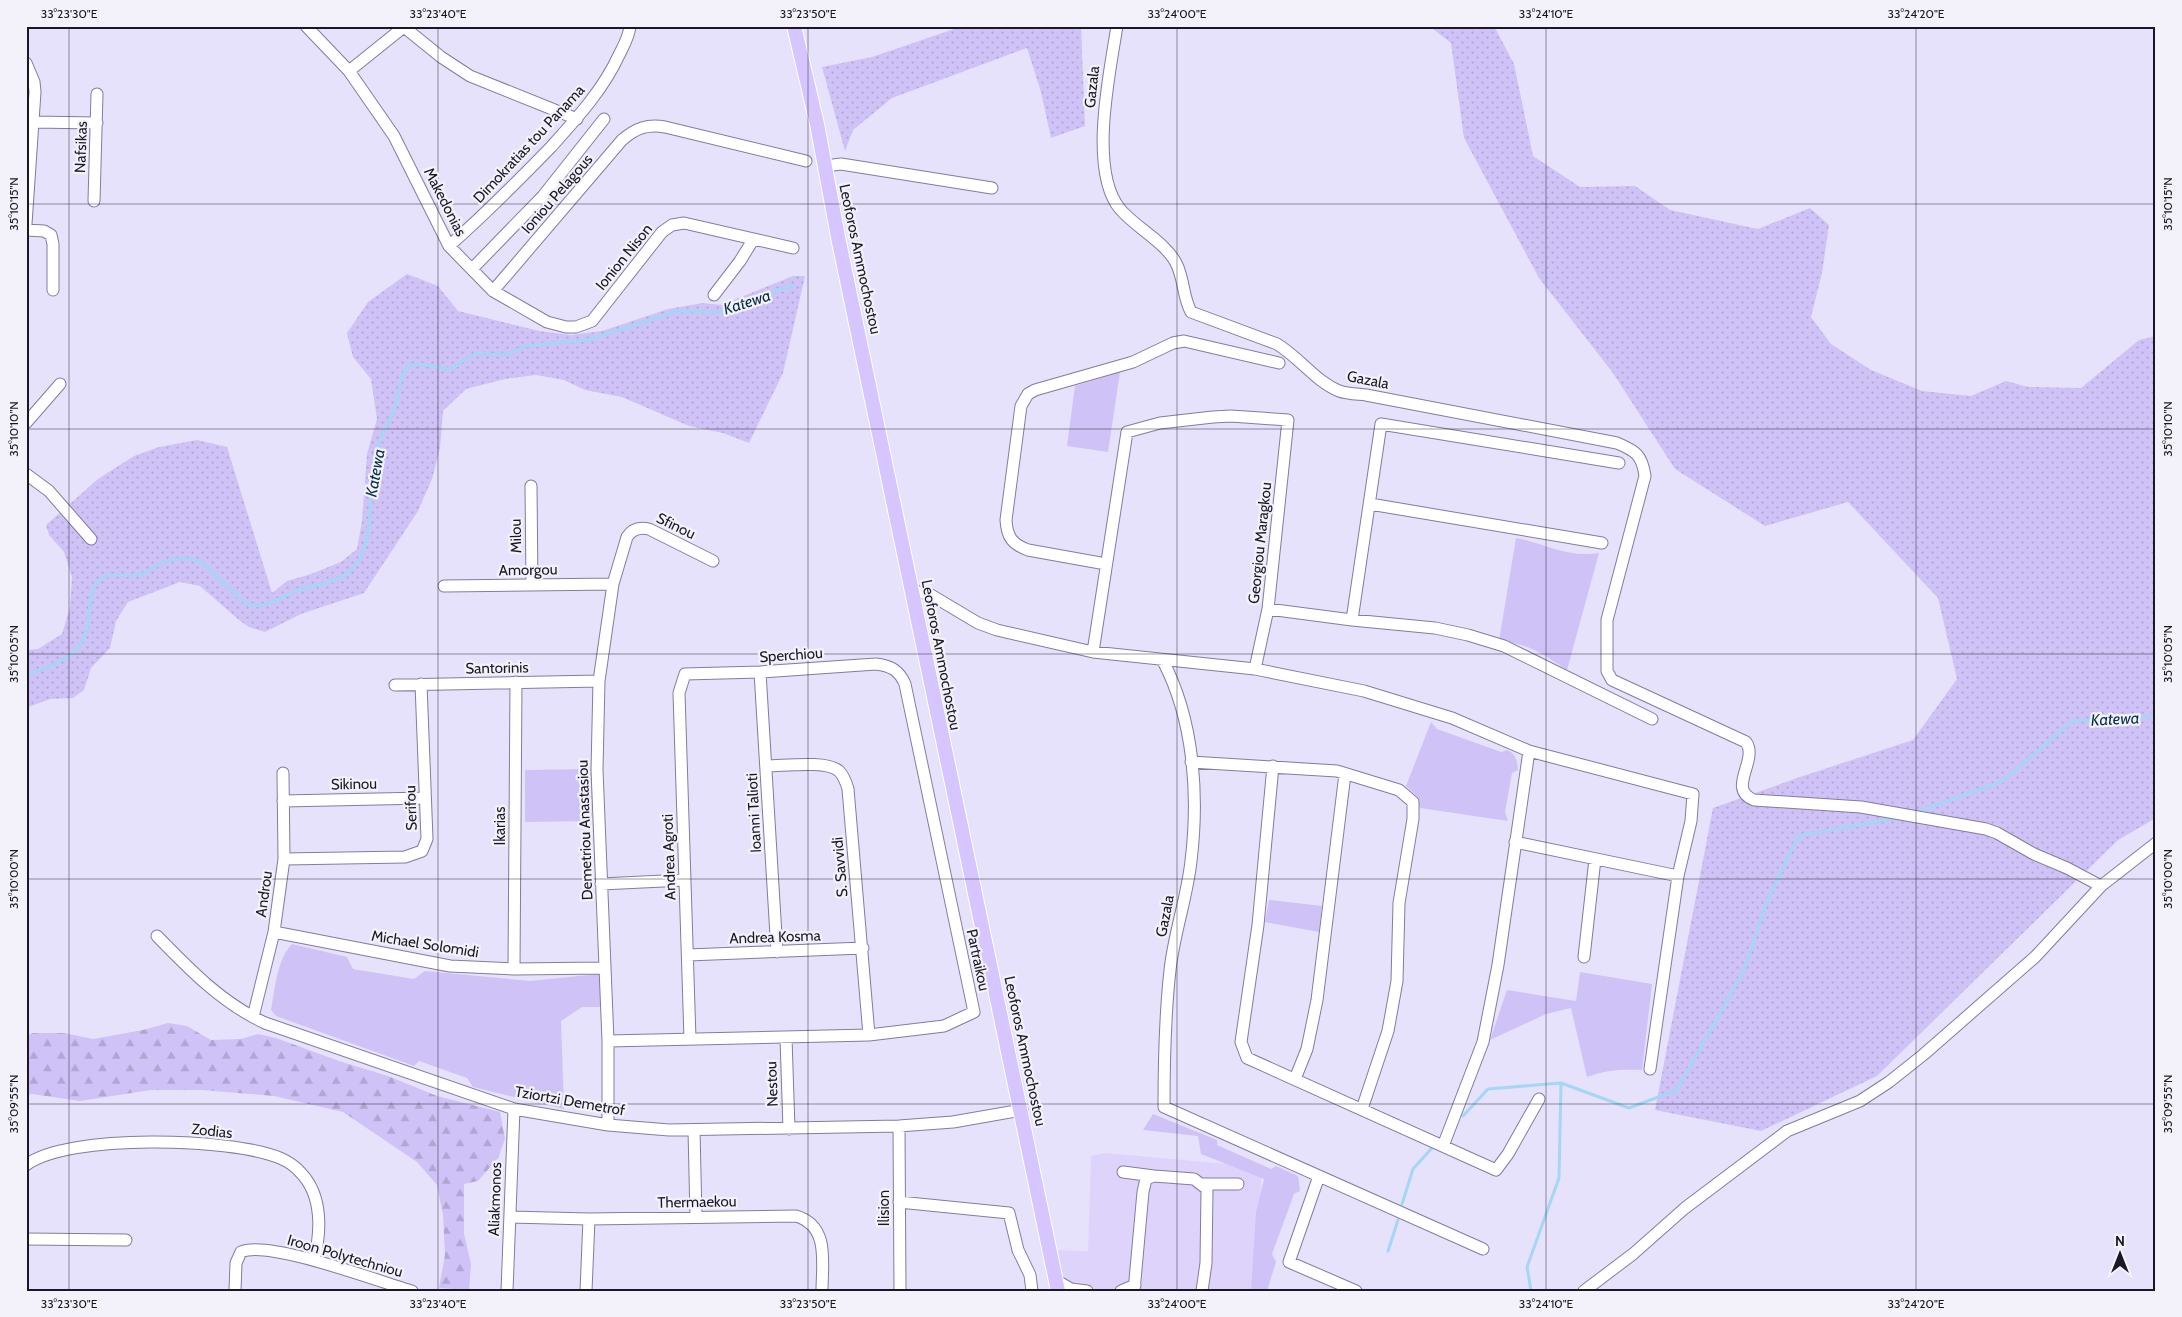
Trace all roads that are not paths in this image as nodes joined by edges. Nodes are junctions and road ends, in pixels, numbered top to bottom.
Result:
1 (306, 26) edge
2 (630, 26) edge
3 (794, 26) edge
4 (1117, 26) edge
5 (405, 27) edge
6 (26, 63) edge
7 (349, 70) junction
8 (97, 94) dead end
9 (577, 119) junction
10 (604, 119) dead end
11 (33, 122) junction
12 (97, 124) junction
13 (29, 151) edge
14 (806, 161) dead end
15 (825, 166) junction
16 (992, 188) dead end
17 (94, 201) dead end
18 (26, 224) edge
19 (26, 230) edge
20 (753, 240) junction
21 (449, 246) junction
22 (793, 248) dead end
23 (472, 269) junction
24 (53, 290) dead end
25 (492, 291) junction
26 (714, 295) dead end
27 (598, 314) joint
28 (1279, 363) dead end
29 (60, 384) dead end
30 (26, 423) edge
31 (1619, 463) dead end
32 (26, 474) edge
33 (530, 486) dead end
34 (1370, 504) junction
35 (627, 537) joint
36 (91, 539) dead end
37 (1602, 543) dead end
38 (713, 561) dead end
39 (1106, 564) junction
40 (613, 584) junction
41 (532, 585) junction
42 (444, 586) dead end
43 (911, 590) junction
44 (1268, 609) junction
45 (1352, 620) junction
46 (1093, 652) junction
47 (1162, 661) junction
48 (1255, 669) junction
49 (897, 671) joint
50 (760, 672) junction
51 (685, 674) joint
52 (599, 681) junction
53 (516, 682) junction
54 (395, 684) dead end
55 (421, 684) junction
56 (1652, 719) dead end
57 (1529, 751) junction
58 (1191, 762) junction
59 (767, 766) junction
60 (1273, 766) junction
61 (283, 773) dead end
62 (1345, 774) junction
63 (425, 798) junction
64 (283, 801) junction
65 (1515, 842) junction
66 (2156, 843) edge
67 (284, 859) junction
68 (1595, 859) junction
69 (1678, 876) junction
70 (684, 880) junction
71 (601, 884) junction
72 (2101, 886) junction
73 (274, 932) junction
74 (157, 936) dead end
75 (862, 948) junction
76 (776, 952) junction
77 (688, 955) junction
78 (1584, 957) dead end
79 (604, 968) junction
80 (514, 969) junction
81 (253, 1018) junction
82 (869, 1035) junction
83 (786, 1038) junction
84 (690, 1039) junction
85 (608, 1041) junction
86 (1650, 1069) dead end
87 (1295, 1079) junction
88 (1540, 1099) dead end
89 (514, 1109) junction
90 (1362, 1109) junction
91 (1022, 1110) junction
92 (608, 1125) junction
93 (899, 1126) junction
94 (789, 1129) junction
95 (694, 1130) junction
96 (1443, 1146) junction
97 (26, 1165) edge
98 (1123, 1172) dead end
99 (1154, 1176) junction
100 (1319, 1176) junction
101 (1202, 1184) junction
102 (1238, 1184) dead end
103 (899, 1202) junction
104 (510, 1217) junction
105 (696, 1217) junction
106 (588, 1219) junction
107 (26, 1240) edge
108 (126, 1240) dead end
109 (1482, 1248) dead end
110 (314, 1260) junction
111 (1058, 1286) edge
112 (1135, 1288) edge
113 (235, 1291) edge
114 (412, 1291) edge
115 (507, 1291) edge
116 (586, 1291) edge
117 (822, 1291) edge
118 (900, 1291) edge
119 (1032, 1291) edge
120 (1086, 1291) edge
121 (1121, 1291) edge
122 (1202, 1291) edge
123 (1356, 1291) edge
124 (1584, 1291) edge

1 - 7 street, Makedonias
2 - 9 street, Dimokratias tou Panama
3 - 15 main road, Leoforos Ammochostou
4 - 72 street, Gazala
5 - 7 street
5 - 9 street
6 - 11 street
7 - 21 street, Makedonias
8 - 12 street, Nafsikas
9 - 21 street, Dimokratias tou Panama
10 - 23 street
11 - 12 street
11 - 13 street
12 - 17 street, Nafsikas
13 - 18 street
14 - 25 street, Ioniou Pelagous
15 - 16 street
15 - 43 main road, Leoforos Ammochostou
19 - 24 street
20 - 22 street, Ionion Nison
20 - 26 street
20 - 27 street, Ionion Nison
21 - 23 street, Makedonias
23 - 25 street, Makedonias
25 - 27 street, Makedonias
28 - 39 street
29 - 30 street
31 - 34 street
32 - 36 street
33 - 41 street, Milou
34 - 37 street
34 - 45 street
35 - 38 street, Sfinou
35 - 40 street, Demetriou Anastasiou
39 - 44 street, Georgiou Maragkou
39 - 46 street
40 - 41 street, Amorgou
40 - 52 street, Demetriou Anastasiou
41 - 42 street, Amorgou
43 - 46 street
43 - 91 main road, Leoforos Ammochostou
44 - 45 street
44 - 48 street, Georgiou Maragkou
45 - 56 street
46 - 47 street
47 - 48 street
47 - 58 street, Gazala
48 - 57 street
49 - 50 street, Sperchiou
49 - 82 street, Partraikou
50 - 51 street, Sperchiou
50 - 59 street, Ioanni Talioti
51 - 70 street, Andrea Agroti
52 - 53 street, Santorinis
52 - 71 street, Demetriou Anastasiou
53 - 55 street, Santorinis
53 - 80 street, Ikarias
54 - 55 street, Santorinis
55 - 63 street, Serifou
57 - 65 street
57 - 69 street
58 - 60 street
58 - 100 street, Gazala
59 - 75 street, S. Savvidi
59 - 76 street, Ioanni Talioti
60 - 62 street
60 - 87 street
61 - 64 street, Androu
62 - 87 street
62 - 90 street
63 - 64 street, Sikinou
63 - 67 street, Serifou
64 - 67 street, Androu
65 - 68 street
65 - 96 street
66 - 72 street
67 - 73 street, Androu
68 - 69 street
68 - 78 street
69 - 86 street
70 - 71 street
70 - 77 street, Andrea Agroti
71 - 79 street, Demetriou Anastasiou
72 - 124 street
73 - 80 street, Michael Solomidi
73 - 81 street, Androu
74 - 81 street, Tziortzi Demetrof
75 - 76 street, Andrea Kosma
75 - 82 street, S. Savvidi
76 - 77 street, Andrea Kosma
77 - 84 street, Andrea Agroti
79 - 80 street, Michael Solomidi
79 - 85 street, Demetriou Anastasiou
81 - 89 street, Tziortzi Demetrof
82 - 83 street, Partraikou
83 - 84 street, Partraikou
83 - 94 street, Nestou
84 - 85 street, Partraikou
85 - 92 street, Demetriou Anastasiou
87 - 90 street
88 - 96 street
89 - 92 street, Tziortzi Demetrof
89 - 104 street, Aliakmonos
90 - 96 street
91 - 93 street, Tziortzi Demetrof
91 - 111 main road, Leoforos Ammochostou
92 - 95 street, Tziortzi Demetrof
93 - 94 street, Tziortzi Demetrof
93 - 103 street, Ilision
94 - 95 street, Tziortzi Demetrof
95 - 105 street
97 - 110 street, Zodias
98 - 99 street
99 - 101 street
99 - 112 street
100 - 109 street
100 - 123 street
101 - 102 street
101 - 122 street
103 - 118 street, Ilision
103 - 119 street
104 - 106 street, Thermaekou
104 - 115 street, Aliakmonos
105 - 106 street, Thermaekou
105 - 117 street, Thermaekou
106 - 116 street
107 - 108 street
110 - 113 street, Iroon Polytechniou
110 - 114 street, Iroon Polytechniou
111 - 120 street
112 - 121 street

